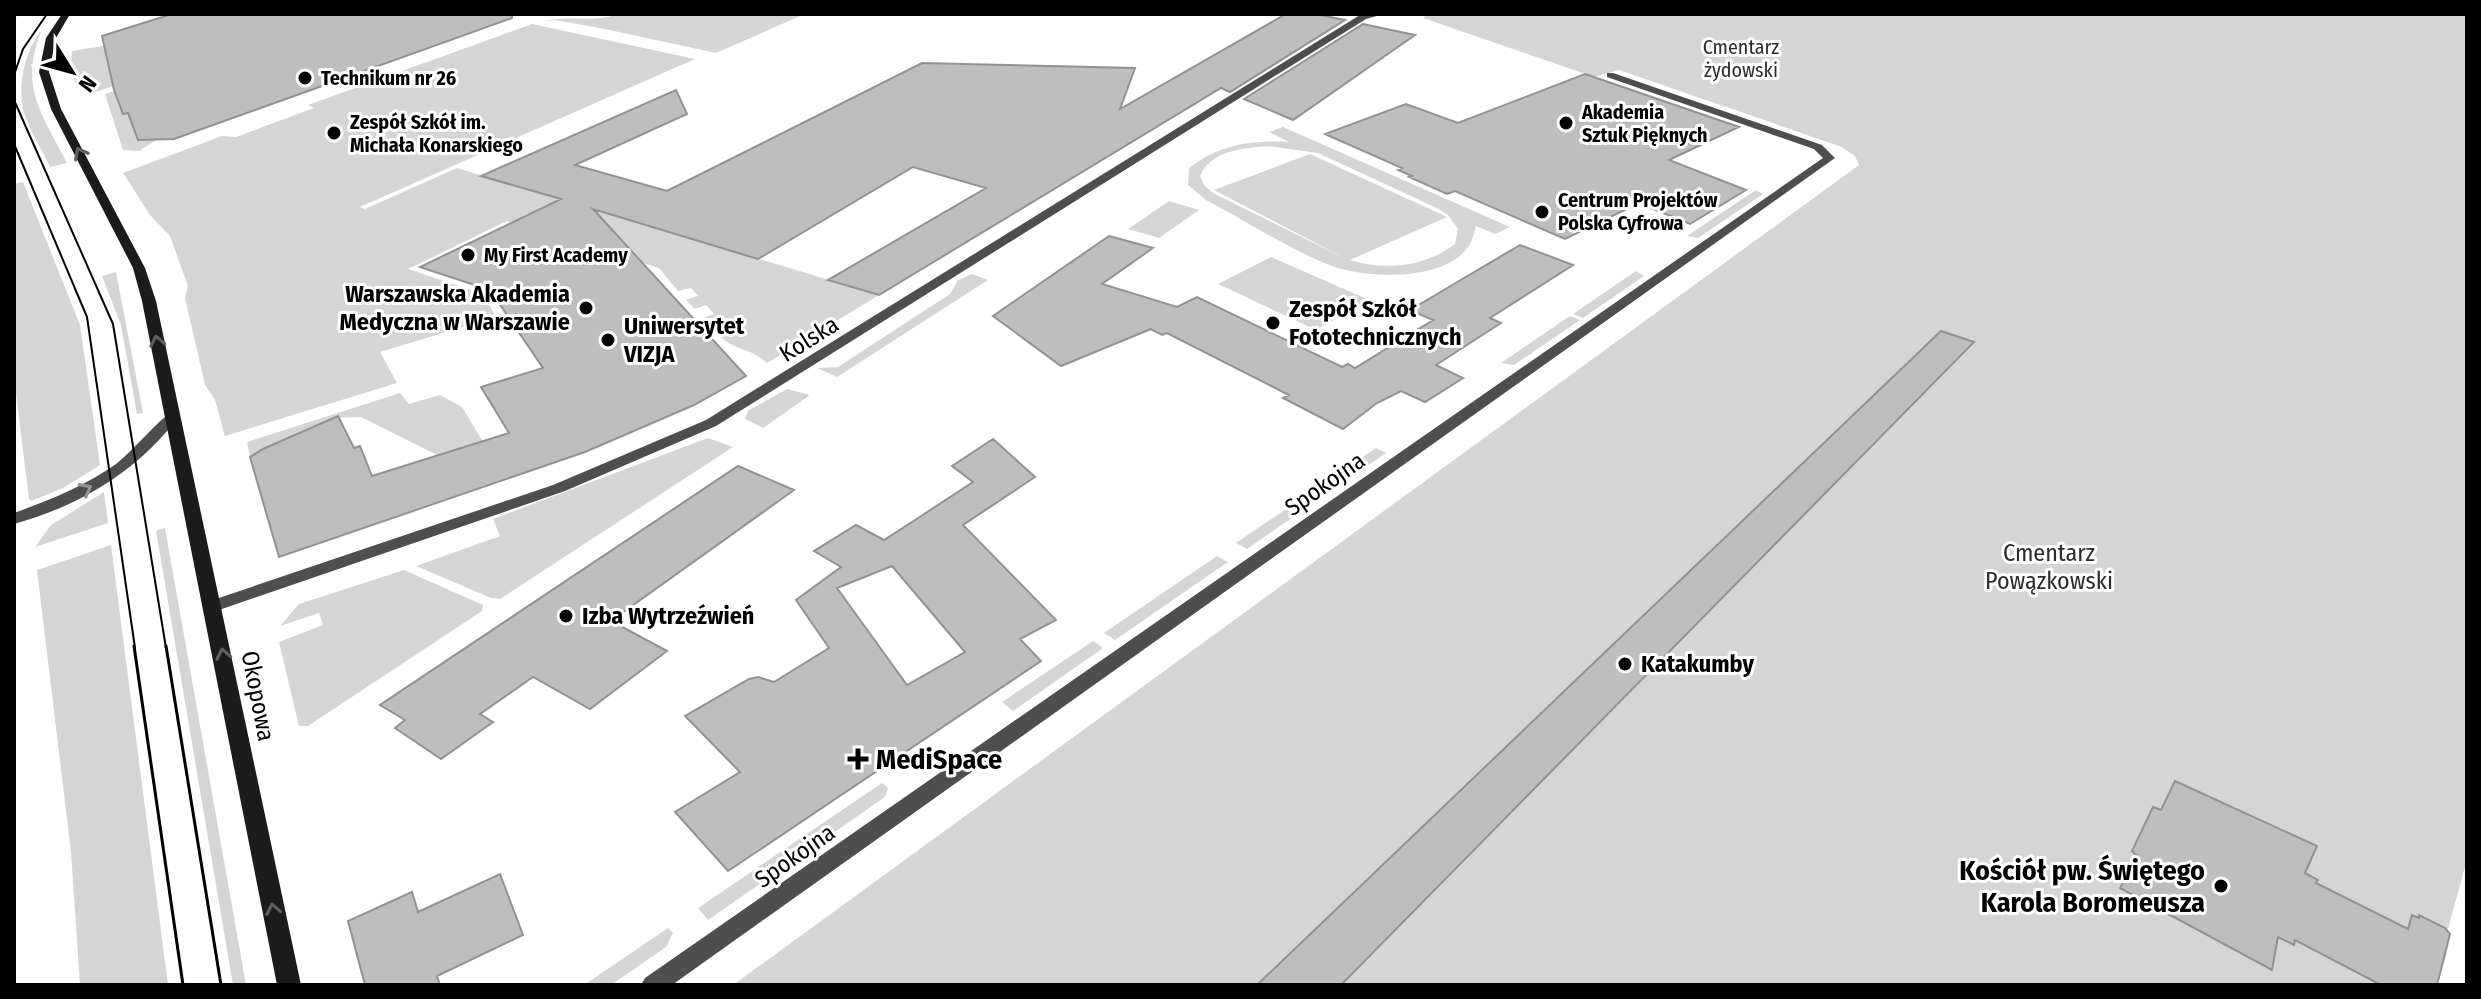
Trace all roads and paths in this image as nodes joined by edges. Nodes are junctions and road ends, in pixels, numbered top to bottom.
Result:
1 (66, 14) edge
2 (1380, 14) edge
3 (1610, 75) dead end
4 (171, 417) junction
5 (14, 519) edge
6 (213, 606) junction
7 (289, 985) edge
8 (653, 985) edge

4 -> 1 main road, Okopowa
2 - 6 street, Kolska
3 - 8 street, Spokojna
5 -> 4 street
4 - 6 main road, Okopowa
7 -> 6 main road, Okopowa

